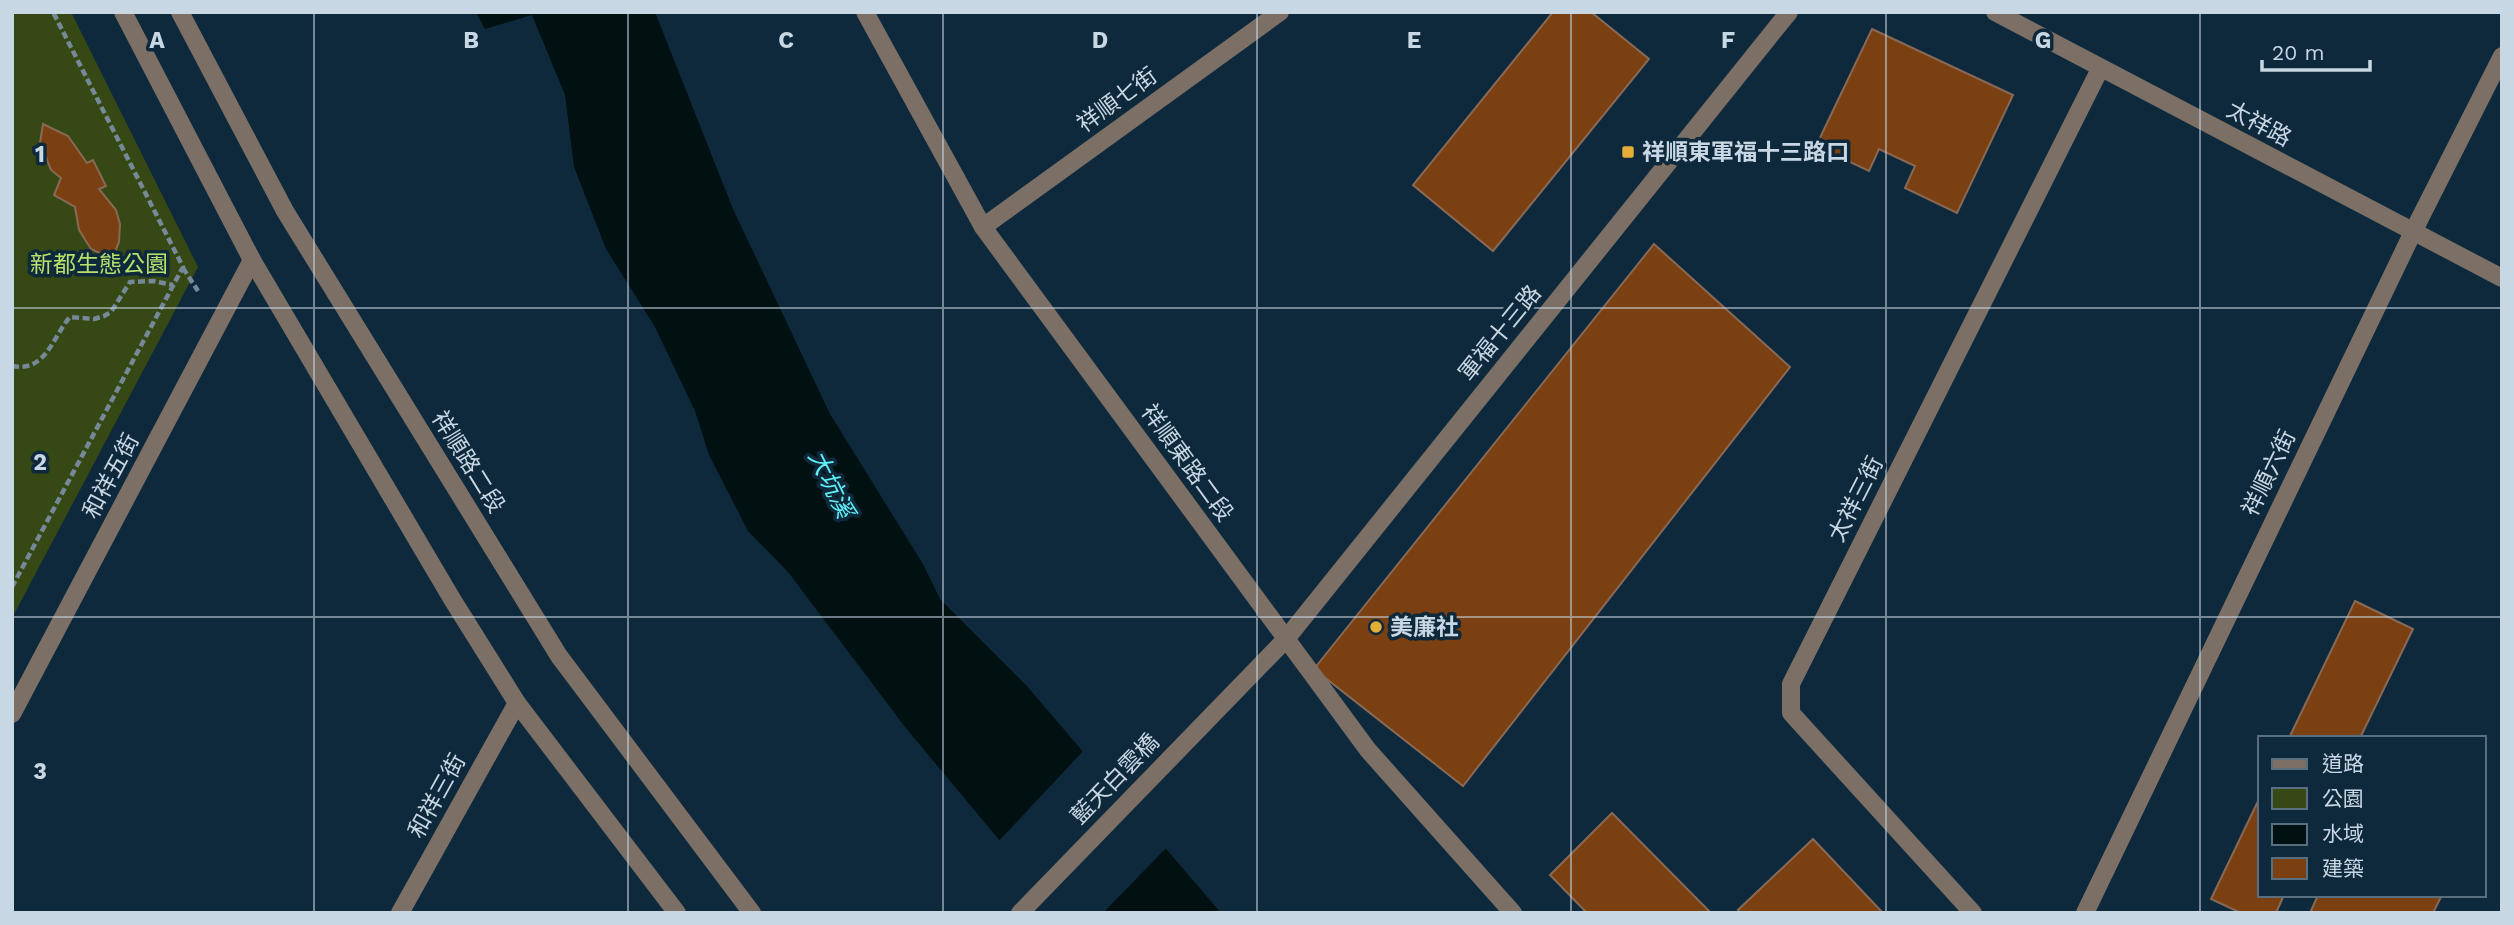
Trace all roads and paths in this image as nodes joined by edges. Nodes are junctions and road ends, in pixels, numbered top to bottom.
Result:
1 (53, 12) edge
2 (123, 12) edge
3 (180, 12) edge
4 (864, 12) edge
5 (1280, 12) edge
6 (1789, 12) edge
7 (1995, 12) edge
8 (2502, 56) edge
9 (2099, 69) junction
10 (983, 227) junction
11 (2413, 232) junction
12 (252, 260) junction
13 (183, 267) junction
14 (2502, 278) edge
15 (173, 285) junction
16 (198, 291) dead end
17 (12, 366) edge
18 (12, 587) edge
19 (1286, 639) junction
20 (1244, 680) joint
21 (517, 703) junction
22 (12, 714) edge
23 (400, 913) edge
24 (677, 913) edge
25 (752, 913) edge
26 (1020, 913) edge
27 (1513, 913) edge
28 (1973, 913) edge
29 (2085, 913) edge

1 - 13 path
2 - 12 street
3 - 25 street, 祥順路二段
4 - 10 street, 祥順東路二段
5 - 10 street, 祥順七街
6 - 19 street, 軍福十三路
7 - 9 street, 太祥路
8 - 11 street, 祥順六街
9 - 11 street, 太祥路
9 - 28 street, 太祥三街
10 - 19 street, 祥順東路二段
11 - 14 street, 太祥路
11 - 29 street, 祥順六街
12 - 21 street
12 - 22 street, 和祥五街
13 - 15 path
13 - 16 path
15 - 17 path
15 - 18 path
19 - 20 street, 軍福十三路
19 - 27 street, 祥順東路二段
20 - 26 street, 藍天白雲橋
21 - 23 street, 和祥三街
21 - 24 street

